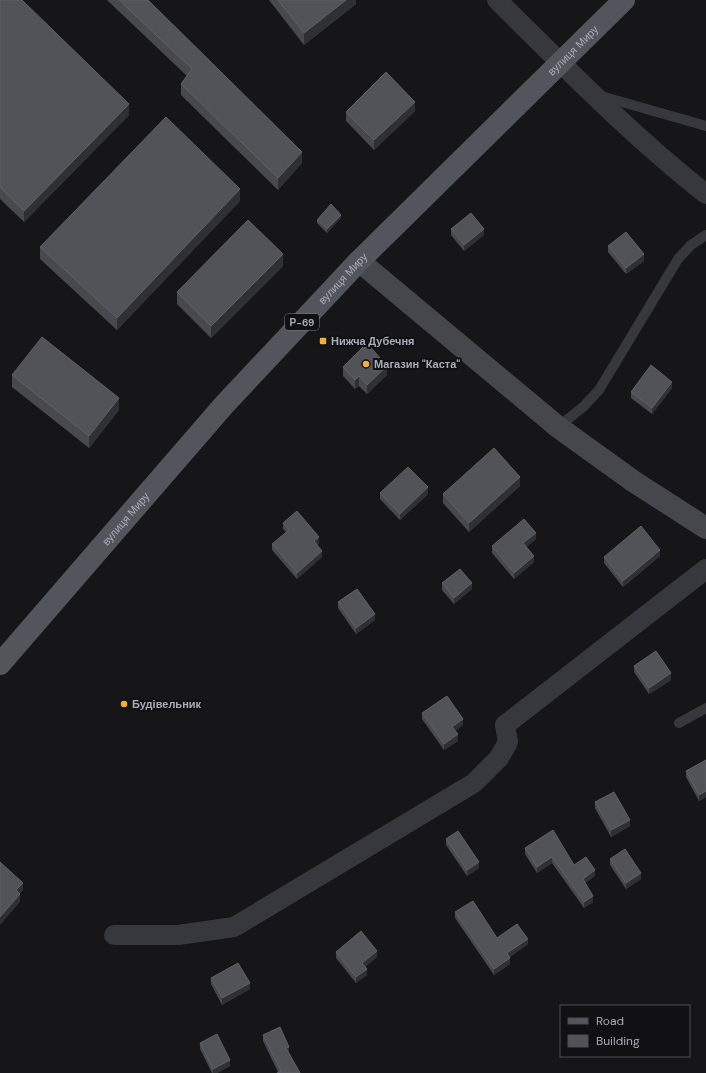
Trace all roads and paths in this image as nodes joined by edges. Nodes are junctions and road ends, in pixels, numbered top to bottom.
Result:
1 (497, 0) edge
2 (624, 0) edge
3 (560, 62) junction
4 (593, 94) junction
5 (706, 126) edge
6 (706, 194) edge
7 (706, 235) edge
8 (359, 261) junction
9 (558, 426) junction
10 (706, 528) edge
11 (706, 569) edge
12 (0, 664) edge
13 (706, 708) edge
14 (679, 723) dead end
15 (114, 935) dead end

1 - 3 street
2 - 3 main road, вулиця Миру / Р-69
3 - 4 street
3 - 8 main road, вулиця Миру / Р-69
4 - 5 lane
4 - 6 street
7 - 9 lane
8 - 9 street
8 - 12 main road, вулиця Миру / Р-69
9 - 10 street
11 - 15 street
13 - 14 lane

